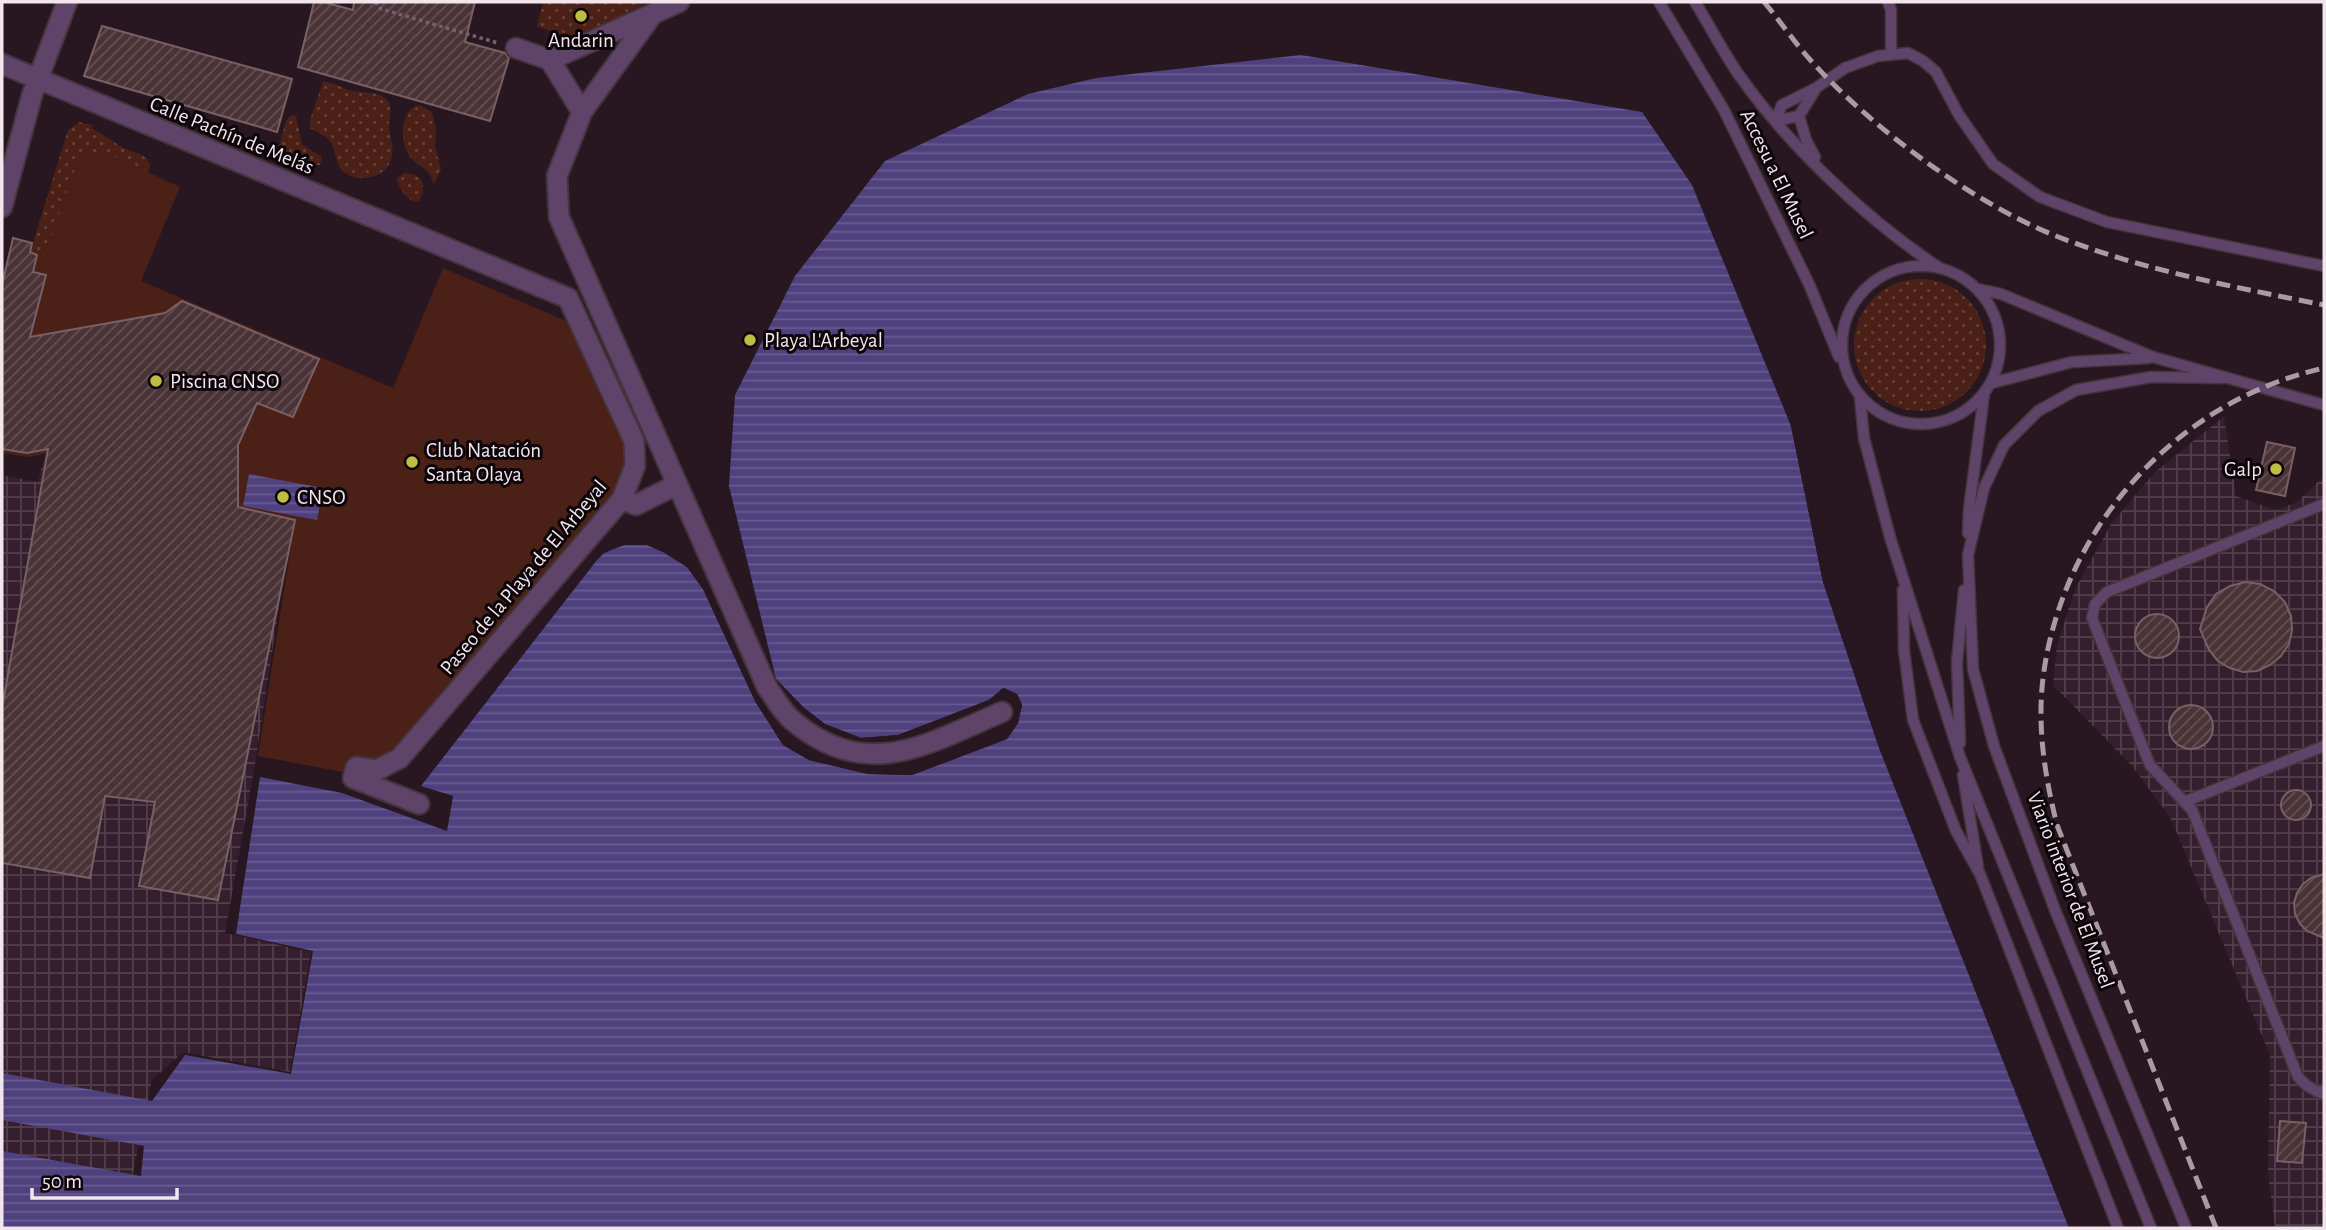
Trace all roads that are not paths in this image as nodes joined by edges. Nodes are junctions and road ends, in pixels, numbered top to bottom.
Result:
1 (67, 2) edge
2 (679, 2) edge
3 (1659, 2) edge
4 (1695, 2) edge
5 (1888, 2) edge
6 (651, 7) edge
7 (516, 48) road end
8 (1891, 55) junction
9 (550, 60) junction
10 (2, 64) edge
11 (38, 79) junction
12 (1816, 88) junction
13 (582, 112) junction
14 (1798, 116) junction
15 (1775, 121) junction
16 (1822, 170) junction
17 (2, 207) edge
18 (2324, 266) edge
19 (1938, 268) junction
20 (591, 289) junction
21 (1978, 289) junction
22 (568, 298) junction
23 (2153, 358) junction
24 (1845, 371) junction
25 (2227, 378) junction
26 (1992, 383) junction
27 (1984, 395) junction
28 (1860, 398) junction
29 (2324, 405) edge
30 (676, 485) junction
31 (622, 499) junction
32 (2324, 504) edge
33 (1968, 555) junction
34 (1903, 579) junction
35 (1002, 712) dead end
36 (2324, 746) edge
37 (1960, 757) junction
38 (2184, 802) junction
39 (419, 804) dead end
40 (1980, 874) junction
41 (2324, 1091) edge
42 (2118, 1228) edge
43 (2151, 1228) edge
44 (2186, 1228) edge

1 - 11 street
2 - 6 street
3 - 24 lane, Accesu a El Musel
4 - 15 lane, Accesu a El Musel
5 - 8 lane
6 - 9 street
6 - 13 street
7 - 9 street
8 - 12 lane
8 - 18 lane
9 - 13 street
10 - 11 street, Calle Pachín de Melás
11 - 17 street
11 - 22 street, Calle Pachín de Melás
12 - 14 lane
12 - 15 lane
13 - 20 street
14 - 15 lane
14 - 16 lane
15 - 16 lane, Accesu a El Musel
16 - 19 lane, Accesu a El Musel
19 - 21 lane, Accesu a El Musel
19 - 24 lane, Accesu a El Musel
20 - 22 street
20 - 30 street
21 - 23 lane
21 - 26 lane, Accesu a El Musel
22 - 31 street, Paseo de la Playa de El Arbeyal
23 - 25 lane
23 - 26 lane
24 - 28 lane, Accesu a El Musel
25 - 29 lane
25 - 33 lane, Viario interior de El Musel
26 - 27 lane, Accesu a El Musel
27 - 28 lane, Accesu a El Musel
27 - 33 lane, Viario interior de El Musel
28 - 34 lane, Viario interior de El Musel
30 - 31 street
30 - 35 street
31 - 39 street, Paseo de la Playa de El Arbeyal
32 - 38 lane
33 - 37 lane, Viario interior de El Musel
33 - 44 lane, Viario interior de El Musel
34 - 37 lane, Viario interior de El Musel
34 - 40 lane, Viario interior de El Musel
36 - 38 lane
37 - 40 lane, Viario interior de El Musel
37 - 43 lane, Viario interior de El Musel
38 - 41 lane
40 - 42 lane, Viario interior de El Musel

